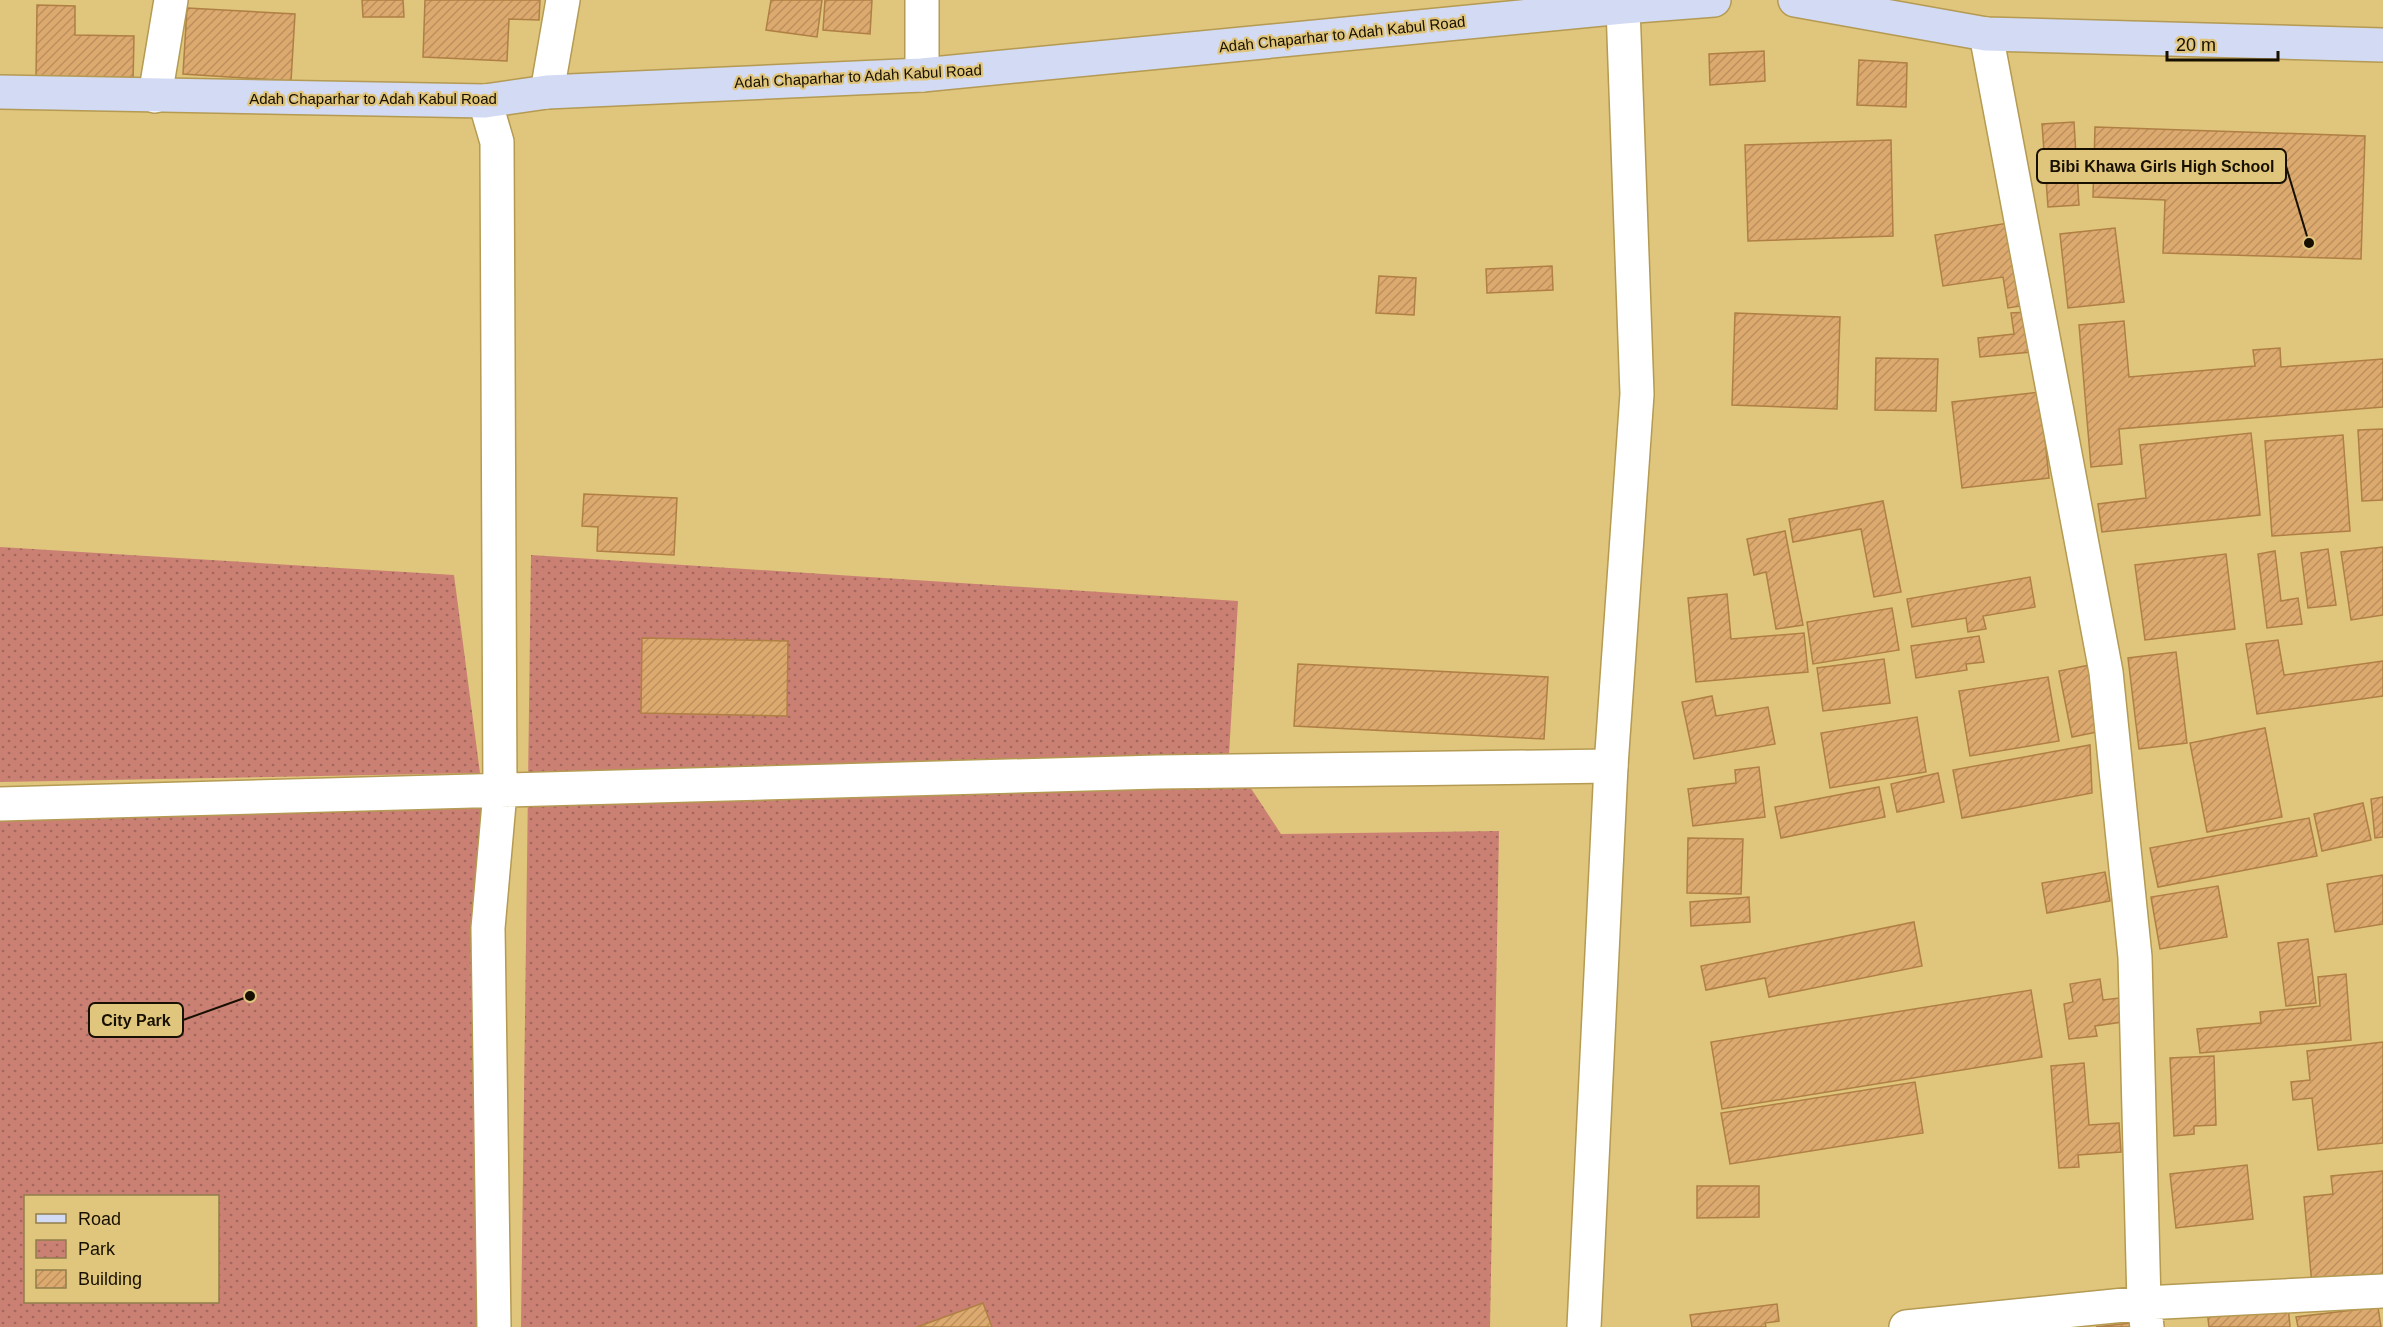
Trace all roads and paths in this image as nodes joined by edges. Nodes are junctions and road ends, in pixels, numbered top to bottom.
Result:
1 (171, 0) edge
2 (563, 0) edge
3 (922, 0) edge
4 (1714, 0) edge
5 (1795, 0) edge
6 (1623, 7) junction
7 (1986, 34) junction
8 (2383, 45) edge
9 (922, 75) junction
10 (0, 92) edge
11 (547, 92) junction
12 (155, 96) junction
13 (485, 101) junction
14 (1611, 766) junction
15 (500, 792) junction
16 (0, 804) edge
17 (2383, 1291) edge
18 (2145, 1315) edge
19 (494, 1327) edge
20 (1584, 1327) edge
21 (1906, 1327) edge

1 - 12 street
2 - 11 street
3 - 9 street
4 - 6 main road, Adah Chaparhar to Adah Kabul Road
5 - 7 main road
6 - 9 main road, Adah Chaparhar to Adah Kabul Road
6 - 14 street
7 - 8 main road
7 - 18 street
9 - 11 main road, Adah Chaparhar to Adah Kabul Road
10 - 12 main road, Adah Chaparhar to Adah Kabul Road
11 - 13 main road, Adah Chaparhar to Adah Kabul Road
12 - 13 main road, Adah Chaparhar to Adah Kabul Road
13 - 15 street
14 - 15 street
14 - 20 street
15 - 16 street
15 - 19 street
17 - 18 street
18 - 21 street

